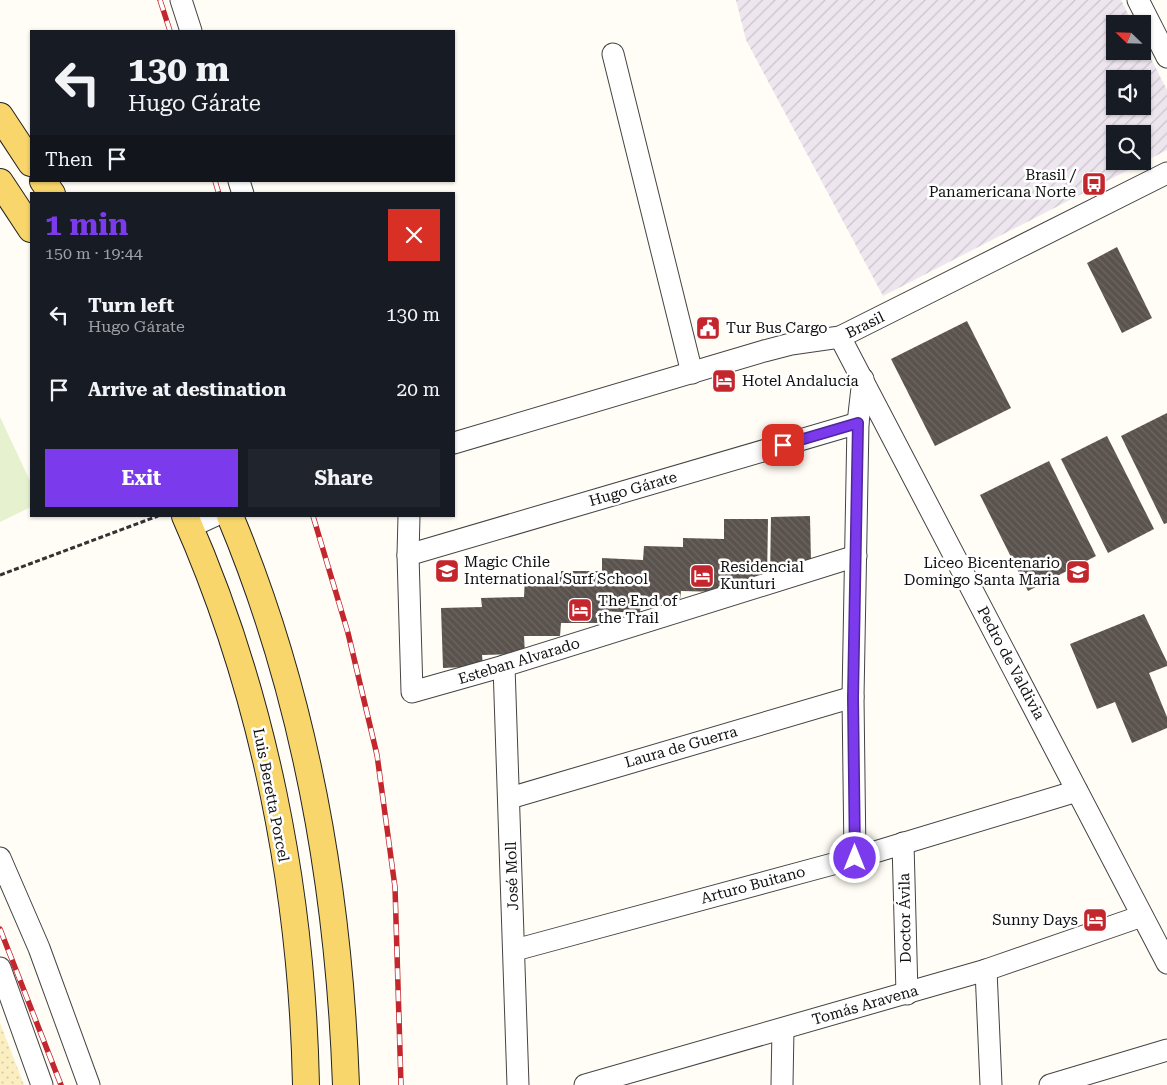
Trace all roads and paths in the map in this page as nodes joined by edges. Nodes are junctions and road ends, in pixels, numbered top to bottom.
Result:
1 (181, 0) edge
2 (1138, 0) edge
3 (191, 30) edge
4 (613, 54) dead end
5 (1167, 58) edge
6 (0, 116) edge
7 (30, 161) edge
8 (1167, 173) edge
9 (0, 182) edge
10 (30, 227) edge
11 (840, 337) junction
12 (692, 373) junction
13 (862, 379) junction
14 (858, 423) junction
15 (455, 443) edge
16 (155, 517) edge
17 (210, 517) edge
18 (230, 517) edge
19 (409, 517) edge
20 (188, 522) edge
21 (408, 556) junction
22 (856, 556) junction
23 (0, 575) edge
24 (504, 666) junction
25 (853, 698) junction
26 (1077, 791) junction
27 (510, 798) junction
28 (903, 842) junction
29 (0, 858) edge
30 (855, 858) junction
31 (1142, 916) junction
32 (515, 950) junction
33 (1167, 963) edge
34 (0, 968) edge
35 (986, 970) junction
36 (907, 994) junction
37 (783, 1028) junction
38 (1167, 1050) edge
39 (42, 1085) edge
40 (89, 1085) edge
41 (306, 1085) edge
42 (346, 1085) edge
43 (518, 1085) edge
44 (585, 1085) edge
45 (782, 1085) edge
46 (991, 1085) edge
47 (1050, 1085) edge

1 - 3 street
2 - 5 street
4 - 12 street
6 - 7 main road
8 - 11 street, Brasil
9 - 10 main road
11 - 12 street, Brasil
11 - 13 street, Pedro de Valdivia
12 - 15 street, Brasil
13 - 14 street
13 - 26 street, Pedro de Valdivia
14 - 21 street, Hugo Gárate
14 - 22 street
16 - 23 path
17 - 20 street
18 - 42 main road
19 - 21 street
20 - 41 main road, Luis Beretta Porcel
21 - 24 street, Esteban Alvarado
22 - 24 street, Esteban Alvarado
22 - 25 street
24 - 27 street, José Moll
25 - 27 street, Laura de Guerra
25 - 30 street
26 - 28 street, Arturo Buitano
26 - 31 street, Pedro de Valdivia
27 - 32 street, José Moll
28 - 30 street, Arturo Buitano
28 - 36 street, Doctor Ávila
29 - 40 street
30 - 32 street, Arturo Buitano
31 - 33 street, Pedro de Valdivia
31 - 35 street, Tomás Aravena
32 - 43 street, José Moll
34 - 39 street
35 - 36 street, Tomás Aravena
35 - 46 street
36 - 37 street, Tomás Aravena
37 - 44 street, Tomás Aravena
37 - 45 street
38 - 47 street

